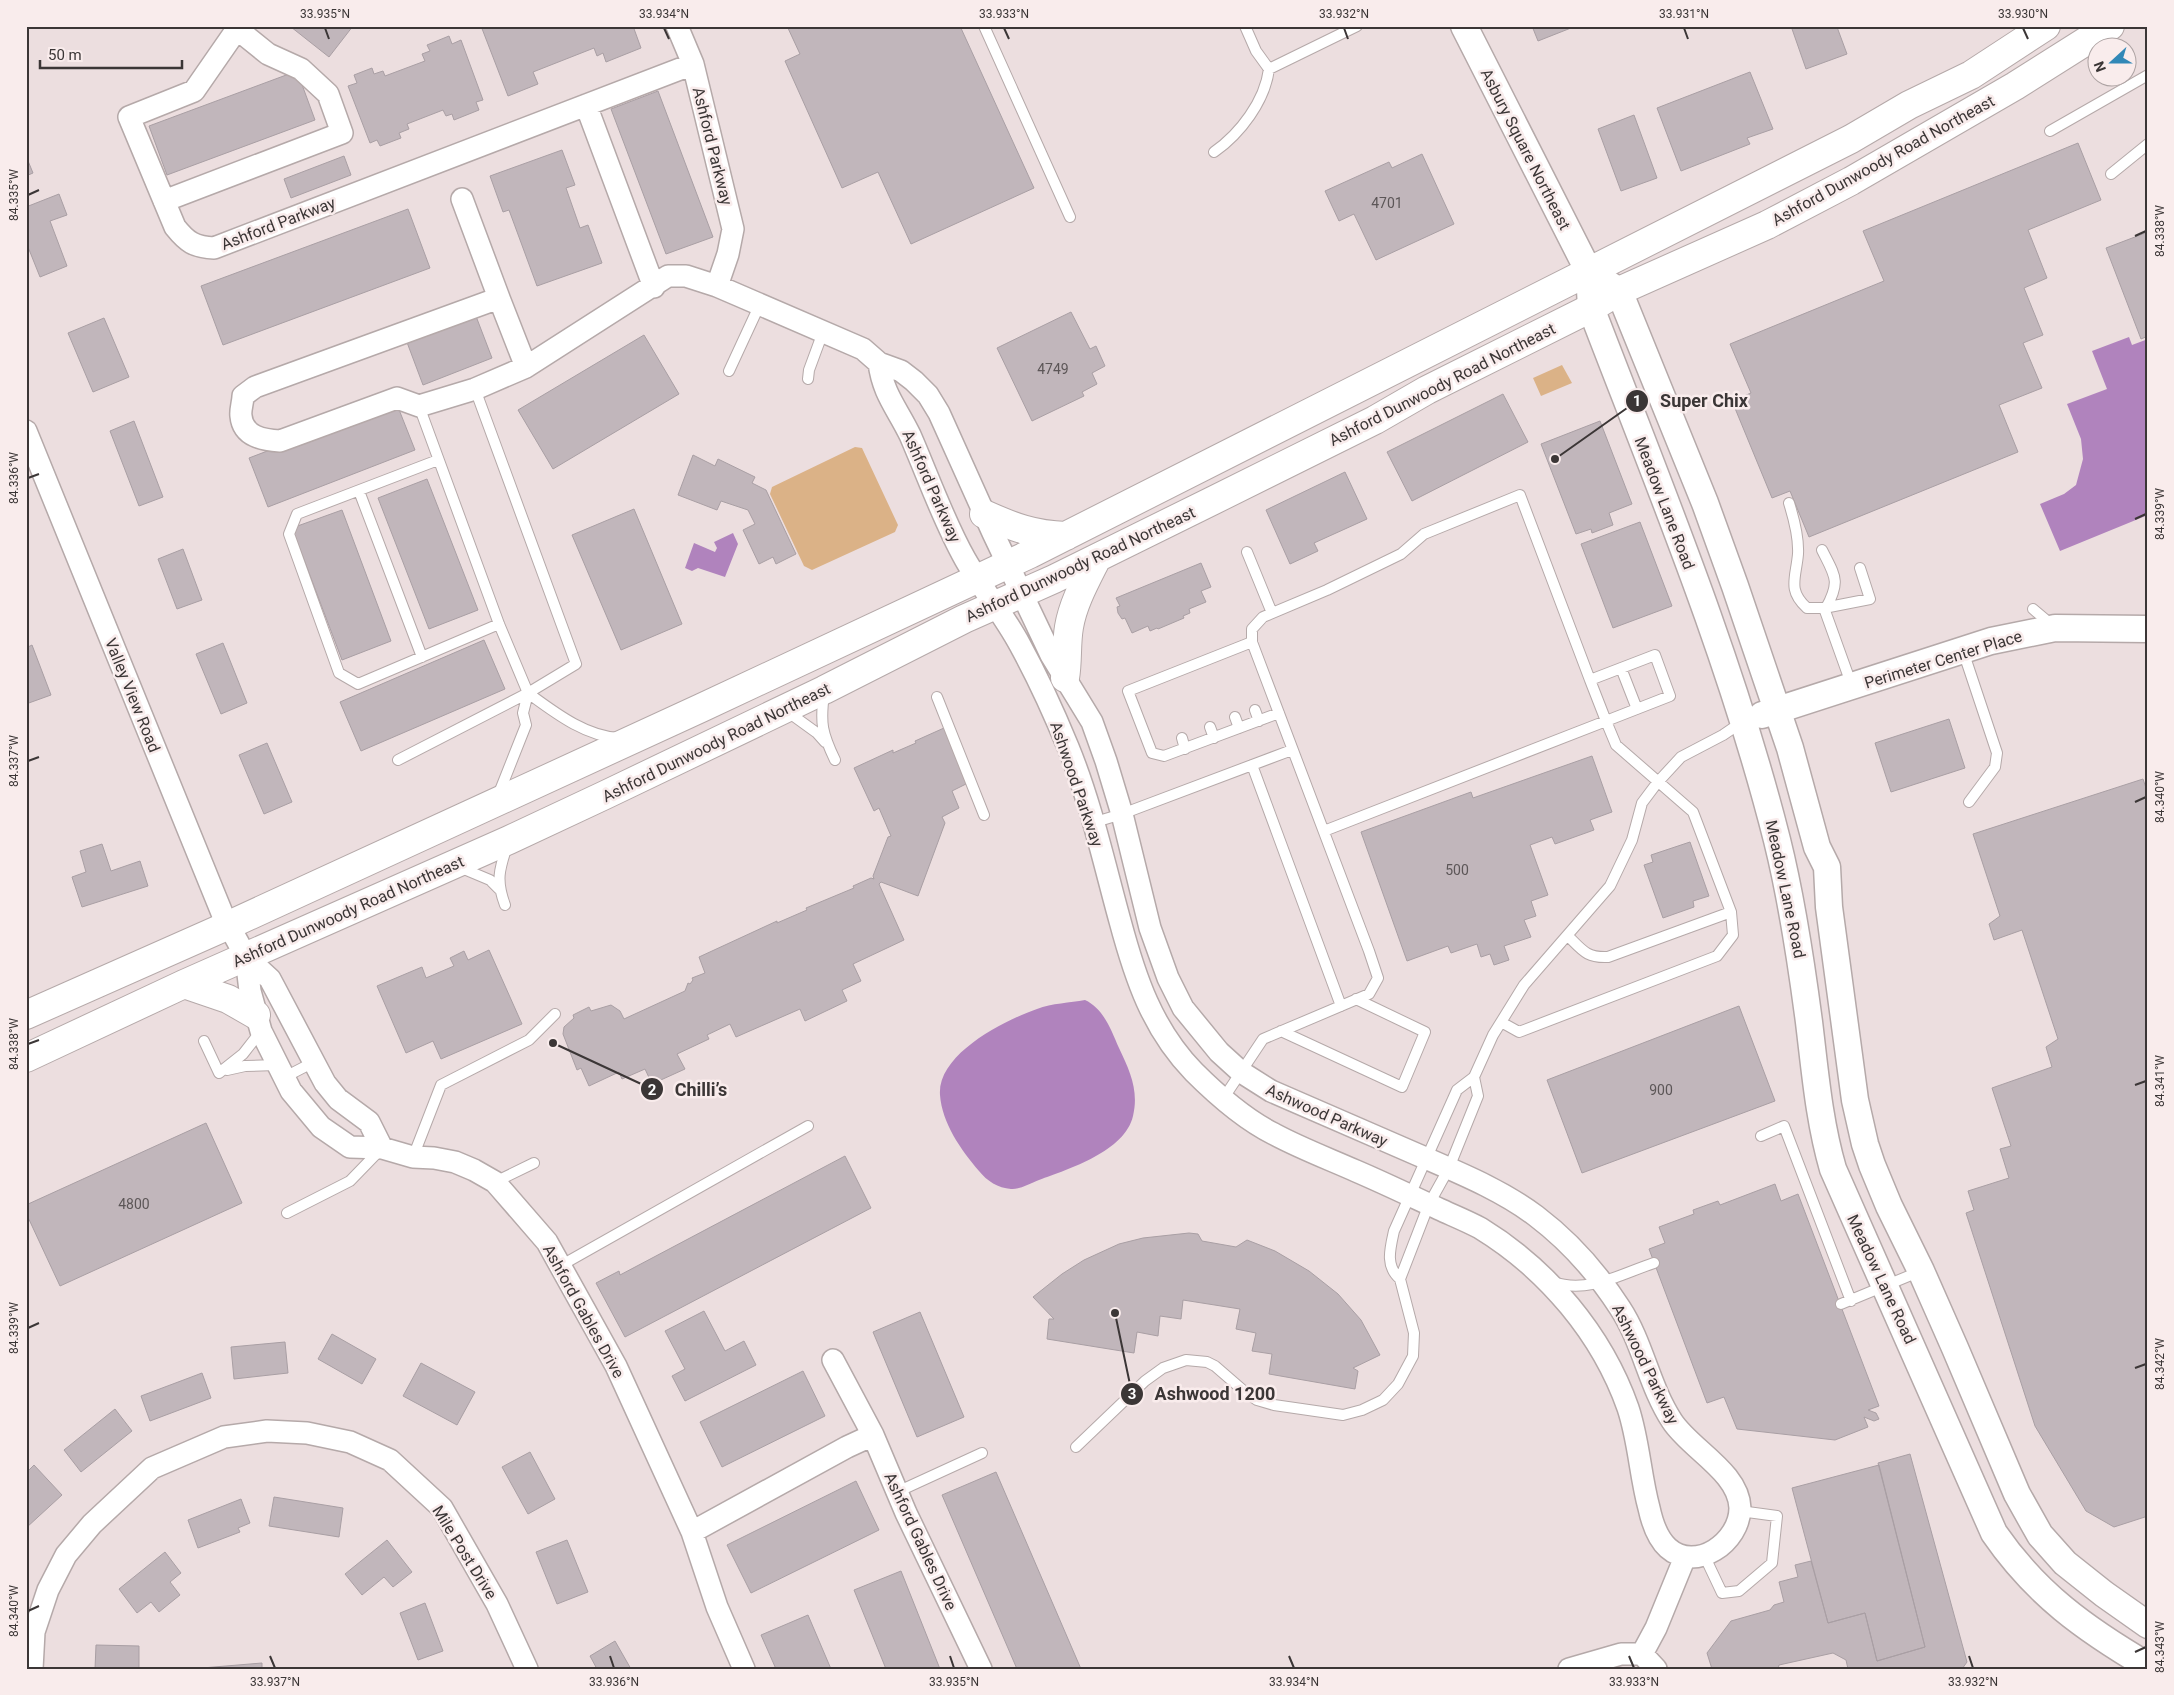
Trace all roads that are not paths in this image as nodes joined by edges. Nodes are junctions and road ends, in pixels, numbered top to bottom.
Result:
1 (677, 26) edge
2 (984, 26) edge
3 (1245, 26) edge
4 (1357, 26) edge
5 (2110, 26) edge
6 (1466, 28) edge
7 (2039, 30) edge
8 (693, 64) junction
9 (1269, 69) junction
10 (2148, 75) edge
11 (586, 105) junction
12 (2050, 131) dead end
13 (2148, 144) edge
14 (1214, 152) dead end
15 (2110, 174) dead end
16 (462, 199) dead end
17 (164, 201) junction
18 (1070, 217) dead end
19 (1589, 272) junction
20 (718, 286) junction
21 (654, 287) junction
22 (1619, 291) junction
23 (499, 298) junction
24 (760, 304) junction
25 (1591, 308) junction
26 (823, 332) junction
27 (879, 363) junction
28 (526, 367) junction
29 (729, 371) dead end
30 (808, 379) dead end
31 (475, 389) junction
32 (419, 406) junction
33 (26, 431) edge
34 (438, 460) junction
35 (359, 491) junction
36 (1788, 503) dead end
37 (984, 514) junction
38 (1066, 536) junction
39 (1822, 550) dead end
40 (1247, 552) dead end
41 (1097, 558) junction
42 (1008, 564) junction
43 (1860, 568) dead end
44 (978, 578) junction
45 (1022, 593) junction
46 (995, 605) junction
47 (1825, 608) junction
48 (2034, 609) dead end
49 (1272, 613) junction
50 (499, 624) junction
51 (2055, 628) junction
52 (2148, 629) edge
53 (1252, 642) junction
54 (1963, 651) junction
55 (422, 657) junction
56 (1621, 668) junction
57 (1065, 678) junction
58 (1590, 680) junction
59 (1852, 687) junction
60 (824, 690) junction
61 (528, 693) junction
62 (936, 697) dead end
63 (783, 709) junction
64 (1637, 709) junction
65 (1255, 710) dead end
66 (1778, 710) junction
67 (1279, 713) junction
68 (1235, 718) dead end
69 (1744, 720) junction
70 (1259, 721) junction
71 (1606, 721) junction
72 (1210, 727) dead end
73 (1239, 728) junction
74 (1182, 738) dead end
75 (1214, 738) junction
76 (634, 739) junction
77 (829, 747) junction
78 (1186, 749) junction
79 (1292, 750) junction
80 (398, 760) dead end
81 (835, 760) dead end
82 (1252, 765) junction
83 (1657, 783) junction
84 (495, 802) junction
85 (1969, 802) dead end
86 (1122, 814) junction
87 (984, 815) dead end
88 (1092, 823) junction
89 (1324, 832) junction
90 (509, 840) junction
91 (453, 865) junction
92 (499, 889) junction
93 (505, 905) dead end
94 (1731, 912) junction
95 (229, 925) junction
96 (1568, 936) junction
97 (246, 957) junction
98 (184, 984) junction
99 (1356, 999) junction
100 (1341, 1006) junction
101 (556, 1014) dead end
102 (26, 1015) edge
103 (1501, 1022) junction
104 (258, 1023) junction
105 (1281, 1031) junction
106 (204, 1041) dead end
107 (26, 1058) edge
108 (312, 1062) junction
109 (280, 1071) junction
110 (1241, 1072) junction
111 (219, 1073) junction
112 (1474, 1076) junction
113 (1223, 1099) junction
114 (808, 1126) dead end
115 (1761, 1136) dead end
116 (382, 1148) junction
117 (414, 1157) junction
118 (1426, 1159) junction
119 (534, 1163) dead end
120 (1449, 1168) junction
121 (495, 1182) junction
122 (1409, 1195) junction
123 (1429, 1204) junction
124 (287, 1212) dead end
125 (1654, 1263) dead end
126 (560, 1266) junction
127 (1921, 1271) junction
128 (1400, 1279) junction
129 (1547, 1280) junction
130 (1601, 1282) junction
131 (1886, 1286) junction
132 (832, 1360) dead end
133 (872, 1436) junction
134 (1076, 1447) dead end
135 (982, 1453) dead end
136 (897, 1492) junction
137 (1740, 1511) junction
138 (692, 1532) junction
139 (1695, 1556) junction
140 (2148, 1624) edge
141 (1649, 1661) edge
142 (2148, 1666) edge
143 (32, 1669) edge
144 (527, 1669) edge
145 (744, 1669) edge
146 (981, 1669) edge
147 (1569, 1669) edge

1 - 8 street, Ashford Parkway
2 - 18 lane
3 - 9 lane
4 - 9 lane
5 - 22 main road, Ashford Dunwoody Road Northeast
6 - 19 street, Asbury Square Northeast
7 - 19 main road, Ashford Dunwoody Road Northeast
8 - 11 street, Ashford Parkway
8 - 20 street, Ashford Parkway
9 - 14 lane
10 - 12 lane
11 - 17 street, Ashford Parkway
11 - 21 street
13 - 15 lane
16 - 23 street
17 - 17 street, Ashford Parkway
19 - 22 street
19 - 25 street, Meadow Lane Road
19 - 38 main road, Ashford Dunwoody Road Northeast
20 - 21 street
20 - 24 street
21 - 28 street
22 - 25 main road, Ashford Dunwoody Road Northeast
22 - 66 street
23 - 28 street
23 - 32 street
24 - 26 street
24 - 29 lane
25 - 41 main road, Ashford Dunwoody Road Northeast
25 - 69 street, Meadow Lane Road
26 - 27 street
26 - 30 lane
27 - 37 street
27 - 44 street, Ashford Parkway
28 - 31 street
31 - 32 street
31 - 61 lane
32 - 34 lane
33 - 95 street, Valley View Road
34 - 35 lane
34 - 50 lane
35 - 55 lane
35 - 55 lane
36 - 47 lane
37 - 38 main road
37 - 42 street
38 - 42 main road, Ashford Dunwoody Road Northeast
39 - 47 lane
40 - 49 lane
41 - 45 main road, Ashford Dunwoody Road Northeast
41 - 57 main road
42 - 44 main road, Ashford Dunwoody Road Northeast
42 - 45 street, Ashwood Parkway
43 - 47 lane
44 - 46 street, Ashford Parkway
44 - 76 main road, Ashford Dunwoody Road Northeast
45 - 46 main road, Ashford Dunwoody Road Northeast
45 - 57 street, Ashwood Parkway
46 - 60 main road, Ashford Dunwoody Road Northeast
46 - 88 street, Ashwood Parkway
47 - 59 lane
48 - 51 lane
49 - 53 lane
49 - 58 lane
50 - 55 lane
50 - 61 lane
51 - 52 street, Perimeter Center Place
51 - 54 street, Perimeter Center Place
53 - 67 lane
53 - 78 lane
54 - 59 street, Perimeter Center Place
54 - 85 lane
56 - 58 lane
56 - 64 lane
56 - 64 lane
57 - 86 street, Ashwood Parkway
58 - 71 lane
59 - 66 street, Perimeter Center Place
60 - 63 main road, Ashford Dunwoody Road Northeast
60 - 77 lane
61 - 76 lane
61 - 80 lane
61 - 84 lane
62 - 87 lane
63 - 77 lane
63 - 90 main road, Ashford Dunwoody Road Northeast
64 - 71 lane
65 - 70 lane
66 - 69 street, Perimeter Center Place
66 - 127 street
67 - 70 lane
67 - 79 lane
68 - 73 lane
69 - 83 lane
69 - 131 street, Meadow Lane Road
70 - 73 lane
71 - 83 lane
71 - 89 lane
72 - 75 lane
73 - 75 lane
74 - 78 lane
75 - 78 lane
76 - 84 main road, Ashford Dunwoody Road Northeast
77 - 81 lane
79 - 82 lane
79 - 89 lane
82 - 86 lane
82 - 100 lane
83 - 94 lane
83 - 96 lane
84 - 95 main road, Ashford Dunwoody Road Northeast
86 - 88 lane
86 - 110 street, Ashwood Parkway
88 - 113 street, Ashwood Parkway
89 - 99 lane
90 - 91 main road, Ashford Dunwoody Road Northeast
90 - 92 lane
91 - 92 lane
91 - 97 main road, Ashford Dunwoody Road Northeast
92 - 93 lane
94 - 96 lane
94 - 103 lane
95 - 97 street, Valley View Road
95 - 102 main road, Ashford Dunwoody Road Northeast
96 - 103 lane
97 - 98 main road, Ashford Dunwoody Road Northeast
97 - 104 street, Ashford Gables Drive
97 - 108 street
98 - 104 main road
98 - 107 main road, Ashford Dunwoody Road Northeast
99 - 100 lane
99 - 105 lane
100 - 105 lane
101 - 117 lane
103 - 112 lane
104 - 109 street, Ashford Gables Drive
104 - 111 lane
105 - 110 lane
106 - 111 lane
108 - 109 lane
108 - 116 street
109 - 111 lane
109 - 116 street, Ashford Gables Drive
110 - 113 lane
110 - 118 street, Ashwood Parkway
112 - 118 lane
112 - 120 lane
113 - 122 street, Ashwood Parkway
114 - 126 lane
115 - 131 lane
116 - 117 street, Ashford Gables Drive
116 - 124 lane
117 - 121 street, Ashford Gables Drive
118 - 120 street, Ashwood Parkway
118 - 122 lane
119 - 121 lane
120 - 123 lane
120 - 130 street, Ashwood Parkway
121 - 126 street, Ashford Gables Drive
122 - 123 street, Ashwood Parkway
122 - 128 lane
123 - 128 lane
123 - 129 street, Ashwood Parkway
125 - 130 lane
126 - 138 street, Ashford Gables Drive
127 - 131 lane
127 - 140 street
128 - 134 lane
129 - 130 lane
129 - 139 street, Ashwood Parkway
130 - 137 street, Ashwood Parkway
131 - 142 street, Meadow Lane Road
132 - 133 street, Ashford Gables Drive
133 - 136 street, Ashford Gables Drive
133 - 138 street
135 - 136 lane
136 - 146 street, Ashford Gables Drive
137 - 139 street
137 - 139 lane
138 - 145 street, Ashford Gables Drive
139 - 141 street
141 - 147 street
143 - 144 street, Mile Post Drive

